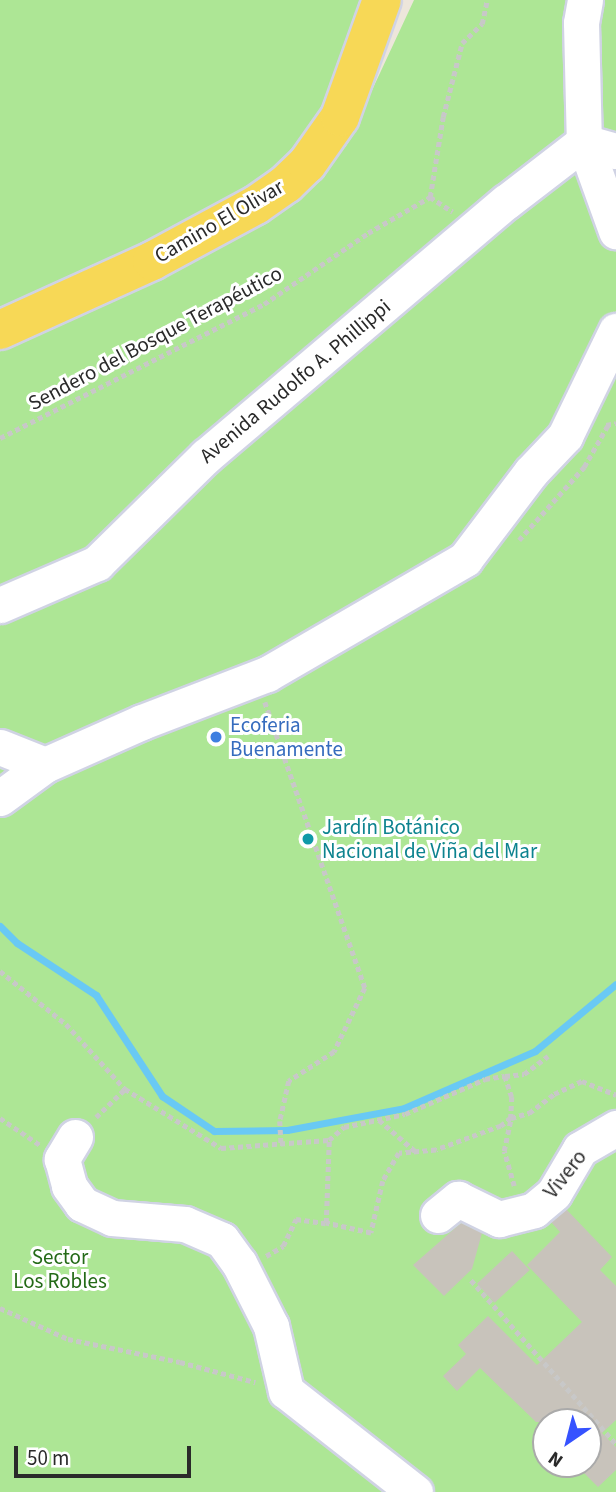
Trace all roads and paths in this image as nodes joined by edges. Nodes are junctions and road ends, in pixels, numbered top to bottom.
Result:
1 (382, 0) edge
2 (487, 0) edge
3 (585, 0) edge
4 (600, 147) edge
5 (616, 231) edge
6 (0, 330) edge
7 (616, 331) edge
8 (608, 425) dead end
9 (0, 438) edge
10 (516, 543) dead end
11 (0, 606) edge
12 (257, 678) junction
13 (0, 747) edge
14 (45, 765) junction
15 (0, 798) edge
16 (0, 971) edge
17 (548, 1056) dead end
18 (505, 1076) junction
19 (125, 1089) junction
20 (616, 1095) edge
21 (0, 1118) edge
22 (511, 1118) junction
23 (378, 1119) junction
24 (616, 1128) edge
25 (329, 1140) junction
26 (281, 1143) junction
27 (69, 1148) junction
28 (416, 1152) junction
29 (522, 1213) junction
30 (438, 1215) dead end
31 (326, 1223) junction
32 (243, 1270) junction
33 (471, 1280) dead end
34 (0, 1308) edge
35 (286, 1391) junction
36 (616, 1444) edge
37 (415, 1492) edge

1 - 6 main road, Camino El Olivar
2 - 9 path, Sendero del Bosque Terapéutico
3 - 4 lane
4 - 5 lane
4 - 11 lane, Avenida Rudolfo A. Phillippi
7 - 12 lane
8 - 10 path
12 - 14 lane
12 - 26 path
13 - 14 lane
14 - 15 lane
16 - 19 path
17 - 18 path
18 - 22 path
18 - 23 path
19 - 26 path
19 - 27 path
20 - 22 path
21 - 27 path
22 - 28 path
22 - 29 path
23 - 25 path
23 - 28 path
24 - 29 lane, Vivero
25 - 26 path
25 - 31 path
27 - 32 lane
28 - 31 path
29 - 30 lane, Vivero
31 - 32 path
32 - 35 lane
33 - 36 path
34 - 35 path
35 - 37 lane

